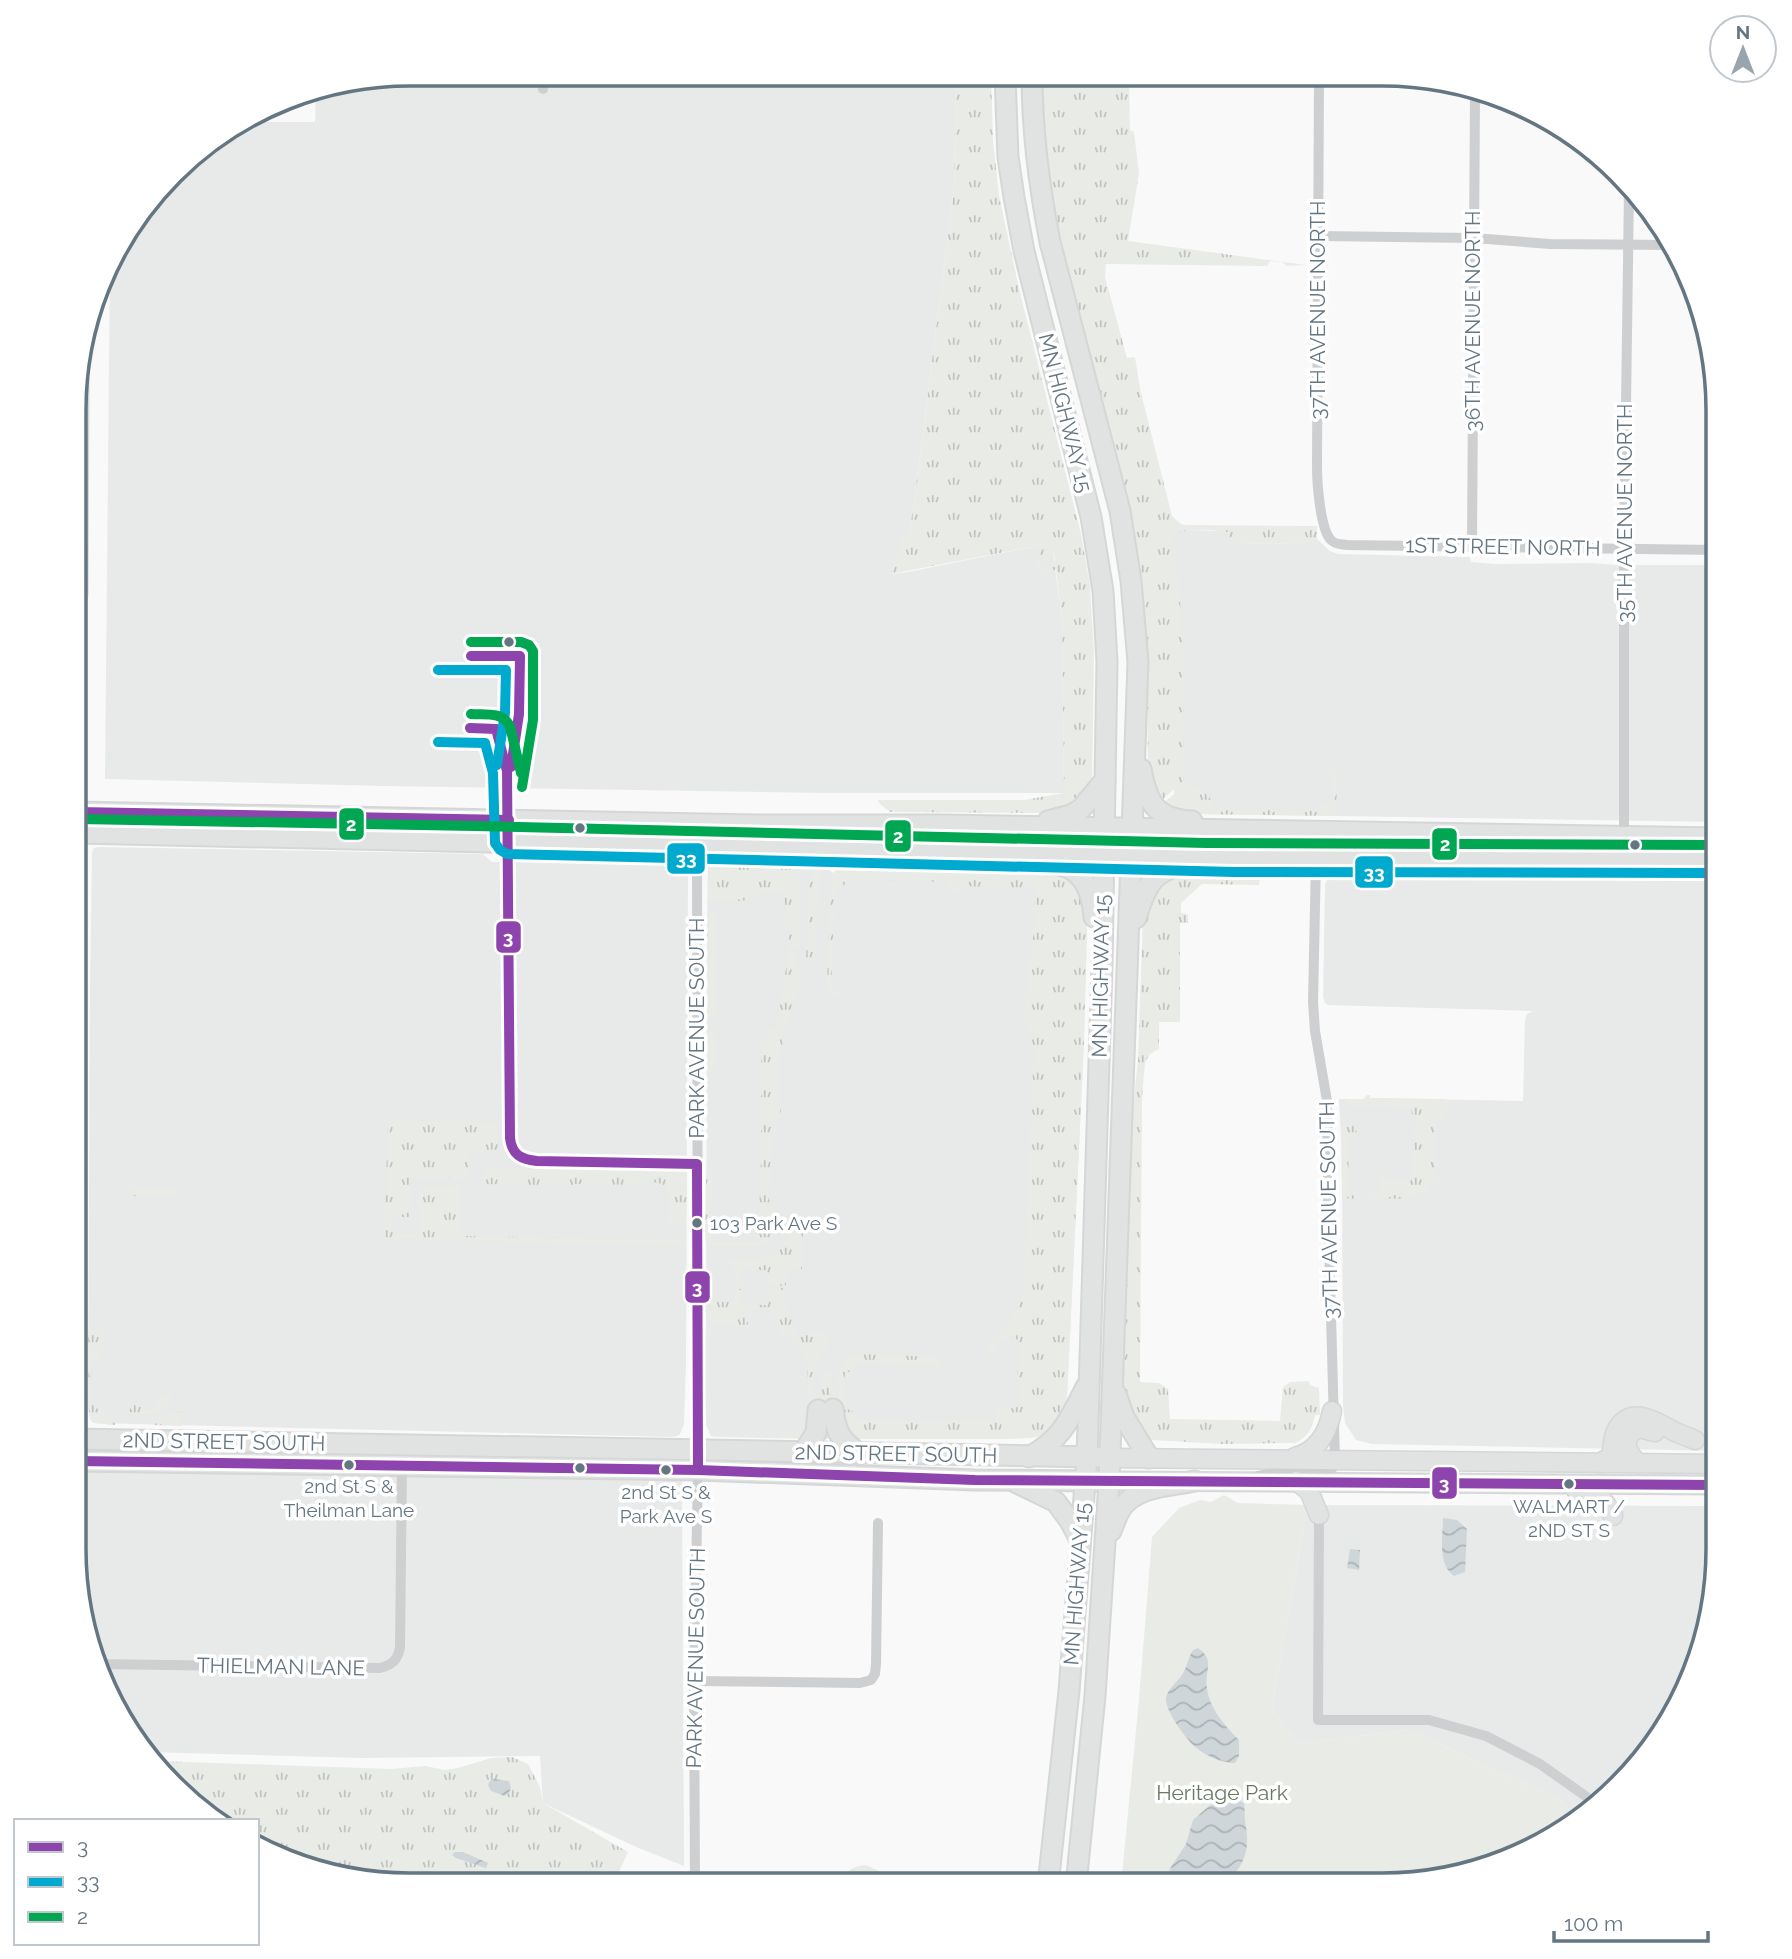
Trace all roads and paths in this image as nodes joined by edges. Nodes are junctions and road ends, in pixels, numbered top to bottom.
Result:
1 (1005, 86) edge
2 (1032, 86) edge
3 (1319, 86) edge
4 (1475, 100) edge
5 (1629, 200) edge
6 (1318, 236) junction
7 (1474, 238) junction
8 (1628, 244) junction
9 (1661, 244) edge
10 (1331, 541) joint
11 (1472, 547) junction
12 (1625, 549) junction
13 (1706, 550) edge
14 (1135, 736) junction
15 (1105, 780) junction
16 (86, 812) edge
17 (509, 820) junction
18 (1027, 827) junction
19 (1104, 828) junction
20 (1131, 829) junction
21 (1268, 831) junction
22 (86, 833) edge
23 (1624, 837) junction
24 (1706, 838) edge
25 (509, 840) junction
26 (697, 844) junction
27 (949, 852) junction
28 (1104, 855) junction
29 (1132, 856) junction
30 (1234, 858) junction
31 (1316, 859) junction
32 (1706, 859) edge
33 (1129, 942) junction
34 (1102, 964) junction
35 (697, 1164) junction
36 (1089, 1379) junction
37 (1113, 1386) junction
38 (1332, 1411) junction
39 (86, 1439) edge
40 (803, 1453) junction
41 (860, 1454) junction
42 (1029, 1457) junction
43 (1087, 1457) junction
44 (1110, 1458) junction
45 (1149, 1458) junction
46 (1286, 1460) junction
47 (1335, 1460) junction
48 (86, 1461) edge
49 (698, 1461) junction
50 (1600, 1463) junction
51 (1639, 1463) junction
52 (1706, 1464) edge
53 (402, 1465) junction
54 (1013, 1481) junction
55 (1085, 1481) junction
56 (1109, 1481) junction
57 (1195, 1481) junction
58 (1242, 1481) junction
59 (1296, 1482) junction
60 (1340, 1482) junction
61 (1548, 1483) junction
62 (1643, 1484) junction
63 (1706, 1485) edge
64 (1320, 1515) junction
65 (878, 1523) dead end
66 (1080, 1540) junction
67 (1105, 1545) junction
68 (107, 1664) edge
69 (694, 1681) junction
70 (1589, 1798) edge
71 (695, 1873) edge
72 (1049, 1873) edge
73 (1077, 1873) edge

1 - 15 highway, MN HIGHWAY 15
2 - 14 highway, MN HIGHWAY 15
3 - 6 street, 37TH AVENUE NORTH
4 - 7 street, 36TH AVENUE NORTH
5 - 8 street, 35TH AVENUE NORTH
6 - 7 street
6 - 10 street, 37TH AVENUE NORTH
7 - 8 street
7 - 11 street, 36TH AVENUE NORTH
8 - 9 street
8 - 12 street, 35TH AVENUE NORTH
10 - 11 street, 1ST STREET NORTH
11 - 12 street, 1ST STREET NORTH
12 - 13 street, 1ST STREET NORTH
12 - 23 street, 35TH AVENUE NORTH
14 - 20 highway, MN HIGHWAY 15
14 - 21 highway
15 - 18 highway
15 - 19 highway, MN HIGHWAY 15
16 - 17 highway
17 - 18 highway
17 - 25 street
18 - 19 highway
19 - 20 highway
19 - 28 highway, MN HIGHWAY 15
20 - 21 highway
20 - 29 highway, MN HIGHWAY 15
21 - 23 highway
22 - 25 highway
23 - 24 highway
25 - 26 highway
25 - 35 street
26 - 27 highway
26 - 35 street, PARK AVENUE SOUTH
27 - 28 highway
27 - 34 highway
28 - 29 highway
28 - 34 highway, MN HIGHWAY 15
29 - 30 highway
29 - 33 highway, MN HIGHWAY 15
30 - 31 highway
30 - 33 highway
31 - 32 highway
31 - 38 street, 37TH AVENUE SOUTH
33 - 37 highway, MN HIGHWAY 15
34 - 36 highway, MN HIGHWAY 15
35 - 49 street, PARK AVENUE SOUTH
36 - 42 highway
36 - 43 highway, MN HIGHWAY 15
37 - 44 highway, MN HIGHWAY 15
37 - 45 highway
38 - 46 main road
38 - 47 street, 37TH AVENUE SOUTH
39 - 49 highway, 2ND STREET SOUTH
40 - 41 highway, 2ND STREET SOUTH
40 - 41 highway
40 - 49 highway, 2ND STREET SOUTH
41 - 42 highway, 2ND STREET SOUTH
42 - 43 highway, 2ND STREET SOUTH
43 - 44 highway, 2ND STREET SOUTH
43 - 55 highway, MN HIGHWAY 15
44 - 45 main road, 2ND STREET SOUTH
44 - 56 highway, MN HIGHWAY 15
45 - 46 main road, 2ND STREET SOUTH
46 - 47 main road, 2ND STREET SOUTH
47 - 50 main road, 2ND STREET SOUTH
47 - 58 street
48 - 53 highway, 2ND STREET SOUTH
49 - 53 highway, 2ND STREET SOUTH
49 - 54 highway, 2ND STREET SOUTH
49 - 69 street, PARK AVENUE SOUTH
50 - 51 main road, 2ND STREET SOUTH
50 - 51 main road
51 - 52 main road, 2ND STREET SOUTH
53 - 68 street, THIELMAN LANE
54 - 55 highway, 2ND STREET SOUTH
54 - 66 highway
55 - 56 highway, 2ND STREET SOUTH
55 - 66 highway, MN HIGHWAY 15
56 - 57 main road
56 - 67 highway, MN HIGHWAY 15
57 - 58 main road
57 - 67 highway
58 - 59 main road
59 - 60 main road
59 - 64 main road
60 - 61 main road
60 - 64 main road
61 - 62 main road
61 - 62 main road
62 - 63 main road
64 - 70 street
65 - 69 street
66 - 72 highway, MN HIGHWAY 15
67 - 73 highway, MN HIGHWAY 15
69 - 71 street, PARK AVENUE SOUTH

